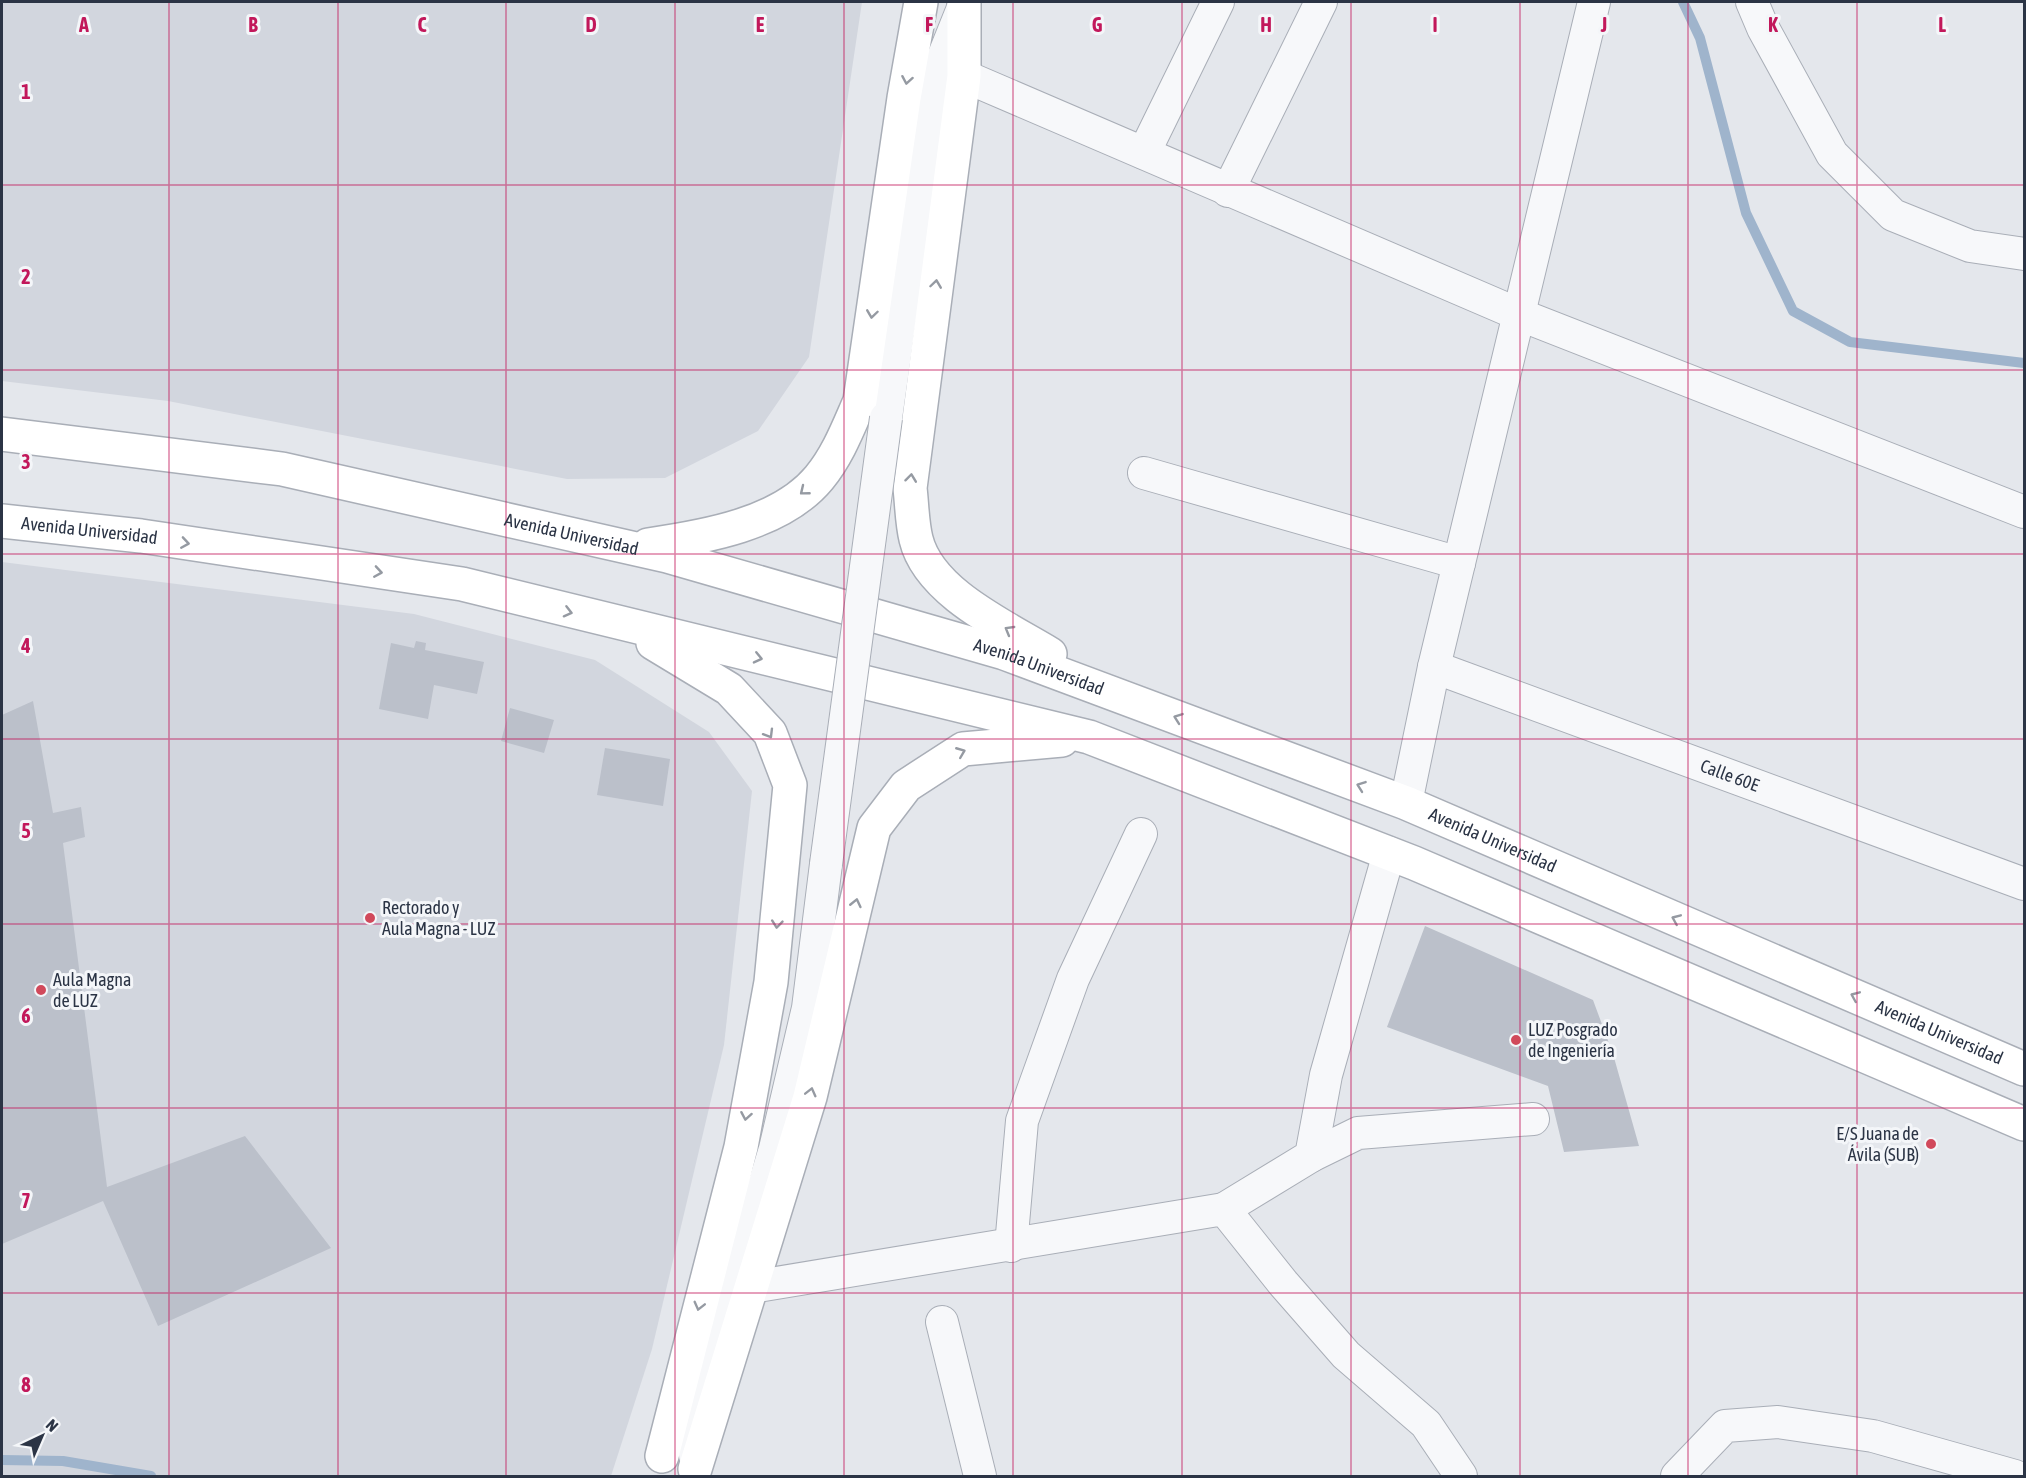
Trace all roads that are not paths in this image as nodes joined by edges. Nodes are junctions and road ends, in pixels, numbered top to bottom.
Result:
1 (923, 2) edge
2 (1218, 2) edge
3 (1321, 2) edge
4 (1594, 2) edge
5 (1752, 2) edge
6 (964, 5) edge
7 (949, 78) junction
8 (1144, 153) junction
9 (1228, 191) junction
10 (2025, 254) edge
11 (1518, 314) junction
12 (2, 434) edge
13 (1143, 473) dead end
14 (2025, 512) edge
15 (2, 521) edge
16 (628, 547) junction
17 (1459, 563) junction
18 (623, 626) junction
19 (1434, 667) junction
20 (1112, 694) junction
21 (1089, 737) junction
22 (1406, 803) junction
23 (1142, 834) dead end
24 (1389, 853) junction
25 (2025, 884) edge
26 (2025, 1070) edge
27 (1533, 1119) dead end
28 (2025, 1124) edge
29 (1311, 1156) junction
30 (1224, 1209) junction
31 (1011, 1246) junction
32 (752, 1287) junction
33 (942, 1322) dead end
34 (696, 1410) junction
35 (658, 1466) edge
36 (694, 1473) edge
37 (980, 1476) edge
38 (1461, 1476) edge
39 (1677, 1476) edge
40 (2015, 1476) edge

1 - 7 street
1 -> 16 street
2 - 8 street
3 - 9 street
4 - 11 street
5 - 10 street
6 - 7 street
7 - 8 street
20 -> 7 street
7 - 34 street, bridge
8 - 9 street
9 - 11 street
11 - 14 street
11 - 17 street
12 - 16 street, Avenida Universidad
13 - 17 street
15 -> 18 street, Avenida Universidad
16 - 20 street, Avenida Universidad
17 - 19 street
18 -> 21 street, Avenida Universidad
18 -> 35 street
19 - 22 street
19 - 25 street, Calle 60E
22 -> 20 street, Avenida Universidad
21 - 24 street, Avenida Universidad
32 -> 21 street
26 -> 22 street, Avenida Universidad
23 - 31 street
24 - 28 street, Avenida Universidad
24 - 29 street
27 - 29 street
29 - 30 street
30 - 31 street
30 - 38 street
31 - 32 street
32 - 36 street
33 - 37 street
34 - 35 street
34 - 36 street
39 - 40 street

